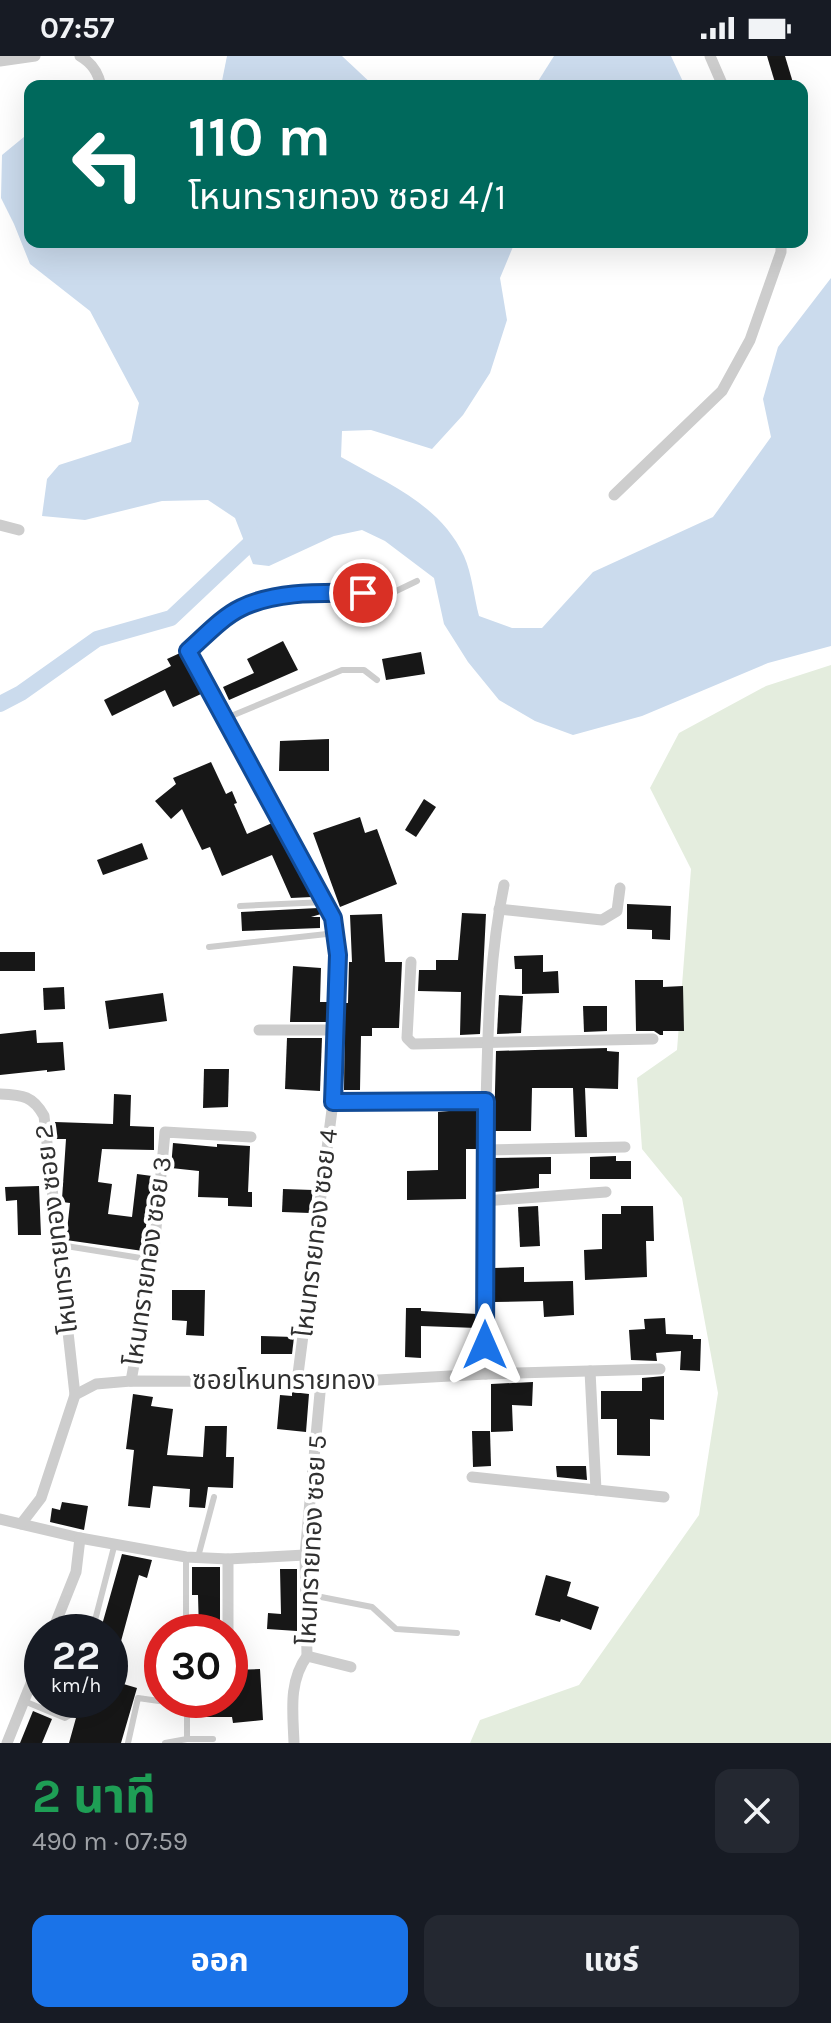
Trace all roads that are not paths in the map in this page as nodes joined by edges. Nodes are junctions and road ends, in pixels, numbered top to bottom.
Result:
1 (35, 56) edge
2 (80, 56) edge
3 (710, 56) edge
4 (0, 61) edge
5 (100, 80) edge
6 (720, 80) edge
7 (781, 248) edge
8 (614, 495) dead end
9 (0, 525) edge
10 (19, 530) dead end
11 (417, 581) dead end
12 (188, 651) joint
13 (377, 680) dead end
14 (224, 719) junction
15 (504, 885) dead end
16 (620, 888) dead end
17 (325, 902) junction
18 (240, 906) dead end
19 (499, 909) junction
20 (336, 933) junction
21 (209, 947) dead end
22 (411, 962) dead end
23 (259, 1030) dead end
24 (335, 1030) junction
25 (653, 1039) dead end
26 (487, 1044) junction
27 (0, 1094) edge
28 (486, 1101) junction
29 (333, 1102) junction
30 (251, 1137) dead end
31 (625, 1147) dead end
32 (486, 1150) junction
33 (606, 1192) dead end
34 (484, 1201) junction
35 (60, 1245) junction
36 (153, 1260) junction
37 (660, 1369) dead end
38 (590, 1371) junction
39 (486, 1374) junction
40 (131, 1381) junction
41 (297, 1382) junction
42 (321, 1382) junction
43 (75, 1395) junction
44 (472, 1477) dead end
45 (596, 1490) junction
46 (214, 1497) dead end
47 (664, 1497) dead end
48 (0, 1519) edge
49 (21, 1524) junction
50 (80, 1538) junction
51 (115, 1543) junction
52 (305, 1555) junction
53 (192, 1557) junction
54 (228, 1559) junction
55 (306, 1594) junction
56 (59, 1614) edge
57 (97, 1614) edge
58 (187, 1614) edge
59 (228, 1614) edge
60 (457, 1633) dead end
61 (307, 1656) junction
62 (351, 1667) dead end
63 (144, 1698) edge
64 (24, 1701) edge
65 (187, 1718) edge
66 (187, 1739) junction
67 (213, 1739) dead end
68 (7, 1743) edge
69 (128, 1743) edge
70 (165, 1743) edge
71 (294, 1743) edge

1 - 4 street
2 - 5 street
3 - 6 street
7 - 8 street
9 - 10 street
11 - 12 lane, โหนทรายทอง ซอย 4
12 - 14 street, โหนทรายทอง ซอย 4
13 - 14 lane
14 - 17 street, โหนทรายทอง ซอย 4
15 - 19 street
16 - 19 street
17 - 18 lane
17 - 20 street, โหนทรายทอง ซอย 4
19 - 26 street
20 - 21 lane
20 - 24 street, โหนทรายทอง ซอย 4
22 - 26 street
23 - 24 street
24 - 29 street, โหนทรายทอง ซอย 4
25 - 26 street
26 - 28 street
27 - 35 street, โหนทรายทอง ซอย 2
28 - 29 street
28 - 32 street
29 - 41 street, โหนทรายทอง ซอย 4
30 - 36 street, โหนทรายทอง ซอย 3
31 - 32 street
32 - 34 street
33 - 34 street
34 - 39 street
35 - 36 lane
35 - 43 street, โหนทรายทอง ซอย 2
36 - 40 street, โหนทรายทอง ซอย 3
37 - 38 street, ซอยโหนทรายทอง
38 - 39 street, ซอยโหนทรายทอง
38 - 45 street
39 - 42 street, ซอยโหนทรายทอง
40 - 41 street, ซอยโหนทรายทอง
40 - 43 street, ซอยโหนทรายทอง
41 - 42 street, ซอยโหนทรายทอง
42 - 52 street, โหนทรายทอง ซอย 5
43 - 49 street
44 - 45 street
45 - 47 street
46 - 53 lane
48 - 49 street
49 - 50 street
50 - 51 street
50 - 56 street
51 - 53 street
51 - 57 lane
52 - 54 street
52 - 55 street, โหนทรายทอง ซอย 5
53 - 54 street
53 - 58 lane
54 - 59 street
55 - 60 lane
55 - 61 street, โหนทรายทอง ซอย 5
61 - 62 street
61 - 71 street, โหนทรายทอง ซอย 5
63 - 69 lane
64 - 68 street
65 - 66 lane
66 - 67 lane
66 - 70 lane

